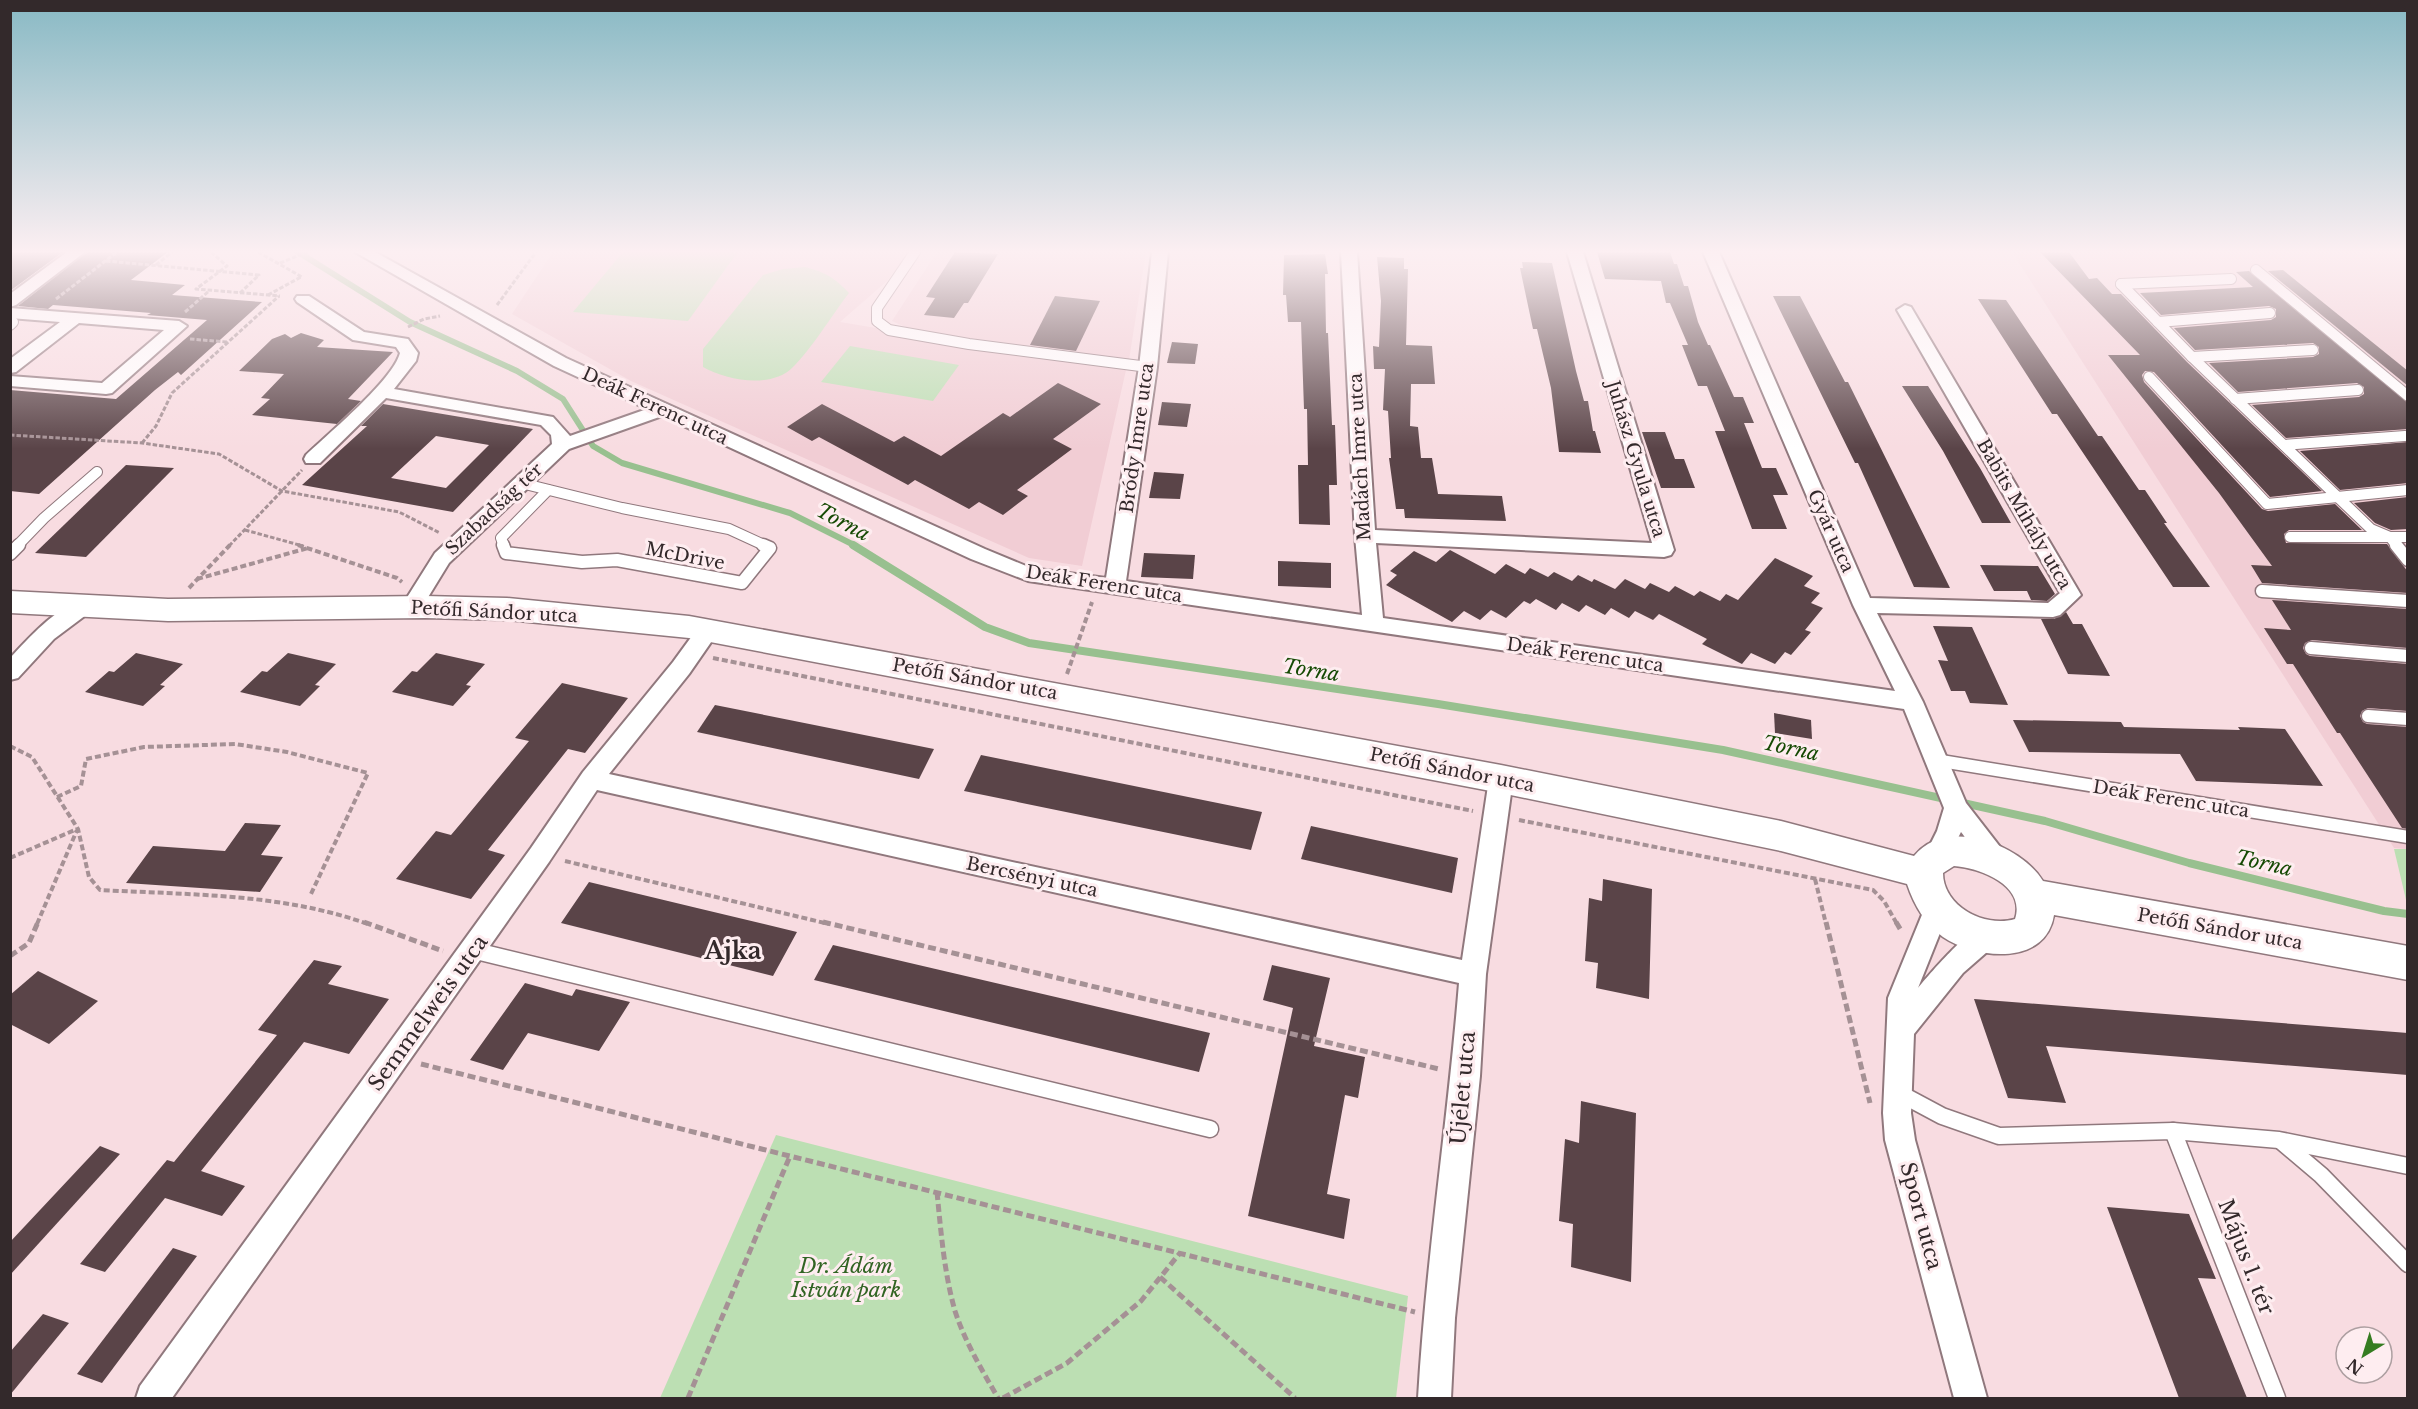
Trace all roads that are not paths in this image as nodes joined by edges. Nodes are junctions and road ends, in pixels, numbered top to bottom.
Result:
1 (72, 318) edge
2 (75, 318) junction
3 (334, 318) edge
4 (481, 318) edge
5 (877, 318) edge
6 (1153, 318) edge
7 (1353, 318) edge
8 (1595, 318) edge
9 (1739, 318) edge
10 (1910, 318) edge
11 (2155, 318) edge
12 (2203, 318) edge
13 (2314, 318) edge
14 (2158, 321) junction
15 (2313, 350) dead end
16 (2192, 357) junction
17 (10, 368) edge
18 (1148, 368) junction
19 (2149, 377) dead end
20 (10, 381) edge
21 (2358, 390) dead end
22 (382, 392) junction
23 (2408, 396) edge
24 (2235, 399) junction
25 (661, 410) junction
26 (2405, 436) dead end
27 (567, 444) junction
28 (2284, 445) junction
29 (314, 459) road end
30 (97, 472) dead end
31 (521, 483) junction
32 (548, 490) junction
33 (2408, 490) edge
34 (2339, 498) junction
35 (1365, 536) junction
36 (2290, 537) dead end
37 (2390, 537) junction
38 (2408, 537) edge
39 (10, 554) edge
40 (2408, 560) edge
41 (1106, 586) junction
42 (2262, 591) dead end
43 (2408, 601) edge
44 (10, 602) edge
45 (415, 602) junction
46 (1863, 604) junction
47 (82, 607) junction
48 (1373, 625) junction
49 (700, 642) junction
50 (2311, 648) dead end
51 (2408, 656) edge
52 (10, 672) edge
53 (1912, 702) junction
54 (2368, 716) dead end
55 (2408, 719) edge
56 (1935, 760) junction
57 (591, 779) junction
58 (1501, 779) junction
59 (1956, 808) junction
60 (2408, 837) edge
61 (1999, 861) junction
62 (1930, 866) junction
63 (2033, 895) junction
64 (1937, 908) junction
65 (1986, 937) junction
66 (469, 955) junction
67 (2408, 963) edge
68 (1473, 974) junction
69 (1901, 1029) junction
70 (1898, 1092) junction
71 (1210, 1129) dead end
72 (2173, 1131) junction
73 (2279, 1140) junction
74 (2408, 1166) edge
75 (2408, 1264) edge
76 (152, 1398) edge
77 (1435, 1398) edge
78 (1971, 1398) edge
79 (2277, 1398) edge

1 - 2 street
2 - 17 street
2 - 20 street
3 - 22 street
4 - 25 street, Deák Ferenc utca
5 - 18 lane
6 - 18 street, Bródy Imre utca
7 - 35 street, Madách Imre utca
8 - 35 street, Juhász Gyula utca
9 - 46 street, Gyár utca
10 - 46 street, Babits Mihály utca
11 - 14 lane
12 - 14 lane
13 - 23 lane
14 - 16 lane
15 - 16 lane
16 - 24 lane
18 - 41 street, Bródy Imre utca
19 - 34 lane
21 - 24 lane
22 - 27 street
22 - 29 street
24 - 28 lane
25 - 27 street, Szabadság tér
25 - 41 street, Deák Ferenc utca
26 - 28 lane
27 - 31 street, Szabadság tér
28 - 34 lane
30 - 39 lane
31 - 32 lane
31 - 45 street, Szabadság tér
32 - 32 lane, McDrive
33 - 34 lane
34 - 37 lane
35 - 48 street, Madách Imre utca
36 - 37 lane
37 - 38 lane
37 - 40 lane
41 - 48 street, Deák Ferenc utca
42 - 43 lane
44 - 47 main road, Petőfi Sándor utca
45 - 47 main road, Petőfi Sándor utca
45 - 49 main road, Petőfi Sándor utca
46 - 53 street, Gyár utca
47 - 52 street
48 - 53 street, Deák Ferenc utca
49 - 57 street, Semmelweis utca
49 - 58 main road, Petőfi Sándor utca
50 - 51 lane
53 - 56 street, Gyár utca
54 - 55 lane
56 - 59 street, Gyár utca
56 - 60 lane, Deák Ferenc utca
57 - 66 street, Semmelweis utca
57 - 68 street, Bercsényi utca
58 - 62 main road, Petőfi Sándor utca
58 - 68 street, Újélet utca
59 - 61 street, Gyár utca
59 - 62 street
61 - 62 main road, Petőfi Sándor utca
61 - 63 main road, Petőfi Sándor utca
62 - 64 main road
63 - 65 main road
63 - 67 main road, Petőfi Sándor utca
64 - 65 main road
64 - 69 street, Sport utca
65 - 69 street
66 - 71 lane
66 - 76 street, Semmelweis utca
68 - 77 street, Újélet utca
69 - 70 street, Sport utca
70 - 72 lane
70 - 78 street, Sport utca
72 - 73 lane
72 - 79 lane, Május 1. tér
73 - 74 lane
73 - 75 lane

